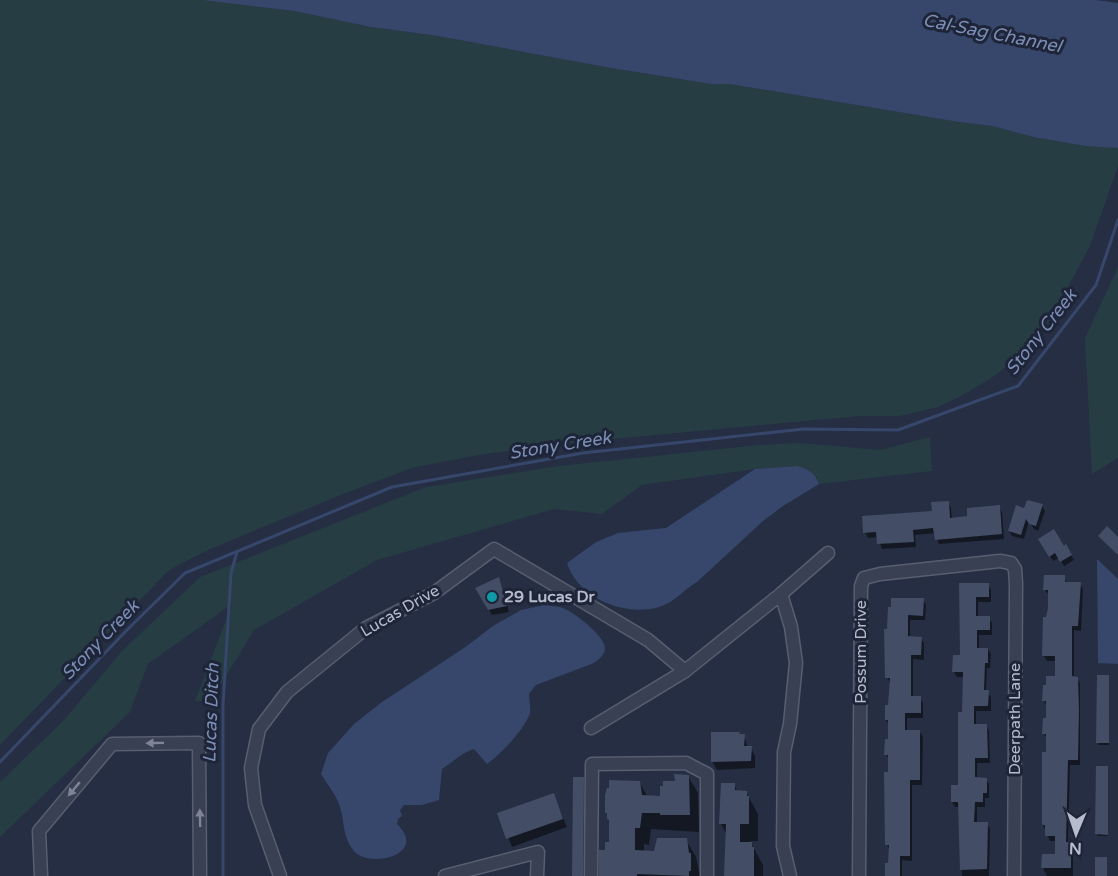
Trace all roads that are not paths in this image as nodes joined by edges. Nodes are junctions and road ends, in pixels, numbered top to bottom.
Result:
1 (828, 553) dead end
2 (1011, 563) joint
3 (782, 594) junction
4 (685, 671) junction
5 (591, 728) dead end
6 (40, 876) edge
7 (200, 876) edge
8 (280, 876) edge
9 (445, 876) edge
10 (537, 876) edge
11 (591, 876) edge
12 (708, 876) edge
13 (789, 876) edge
14 (860, 876) edge
15 (1014, 876) edge

1 - 3 street
2 - 14 street, Possum Drive
2 - 15 street, Deerpath Lane
3 - 4 street
3 - 13 street
4 - 5 street
4 - 8 street, Lucas Drive
7 -> 6 street
9 - 10 street
11 - 12 street

